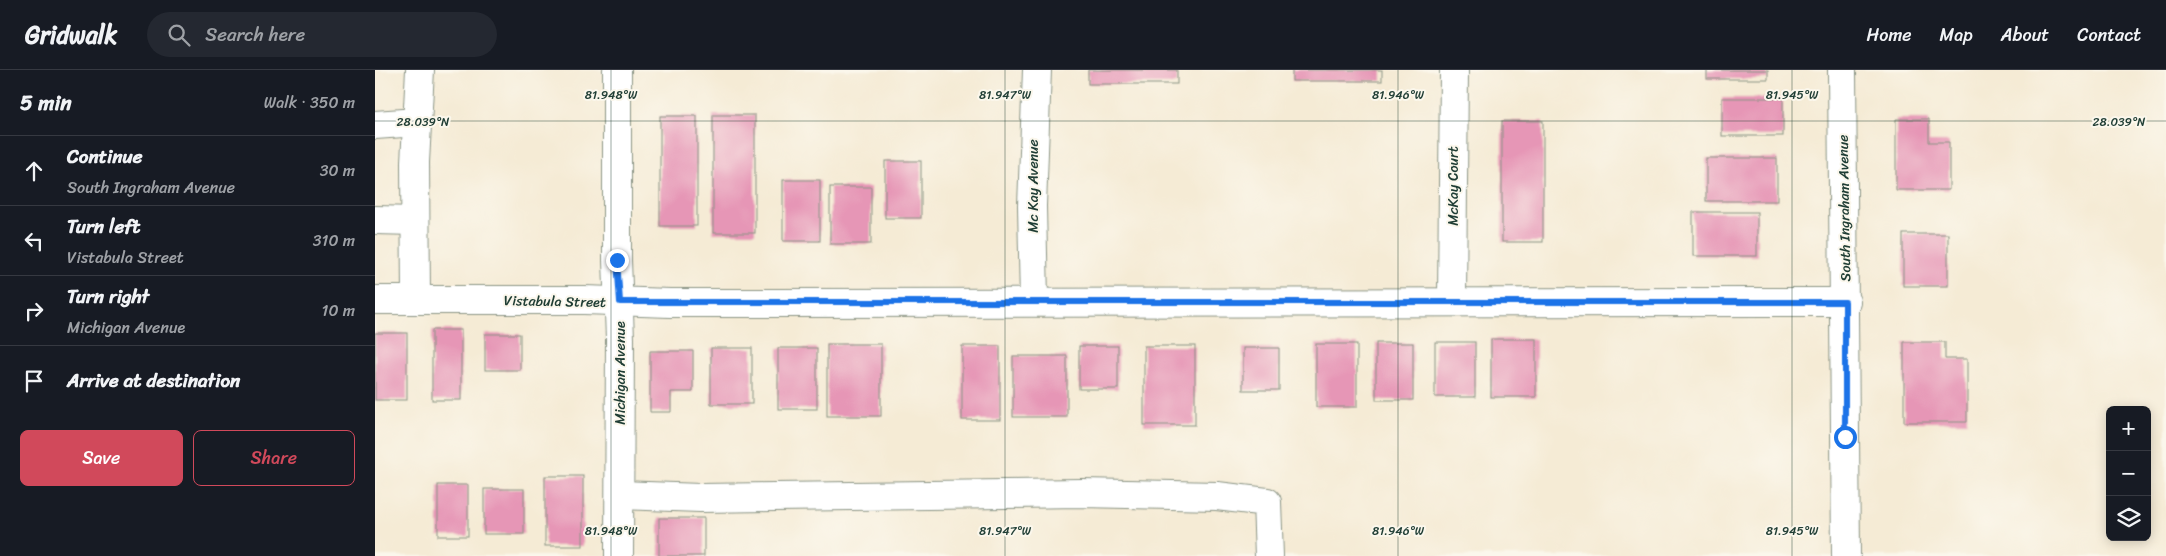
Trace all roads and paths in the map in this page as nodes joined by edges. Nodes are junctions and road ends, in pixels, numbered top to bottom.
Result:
1 (420, 70) edge
2 (617, 70) edge
3 (1037, 70) edge
4 (1452, 70) edge
5 (1842, 70) edge
6 (417, 122) junction
7 (375, 125) edge
8 (375, 220) edge
9 (415, 221) junction
10 (375, 300) edge
11 (416, 300) junction
12 (1034, 301) junction
13 (1452, 301) junction
14 (620, 302) junction
15 (1845, 302) junction
16 (621, 495) junction
17 (619, 556) edge
18 (1269, 556) edge
19 (1846, 556) edge

1 - 6 street
2 - 14 street, Michigan Avenue
3 - 12 street, Mc Kay Avenue
4 - 13 street, McKay Court
5 - 15 street, South Ingraham Avenue
6 - 7 street
6 - 9 street
8 - 9 street
9 - 11 street
10 - 11 street, Vistabula Street
11 - 14 street, Vistabula Street
12 - 13 street, Vistabula Street
12 - 14 street, Vistabula Street
13 - 15 street, Vistabula Street
14 - 16 street, Michigan Avenue
15 - 19 street, South Ingraham Avenue
16 - 17 street, Michigan Avenue
16 - 18 street

